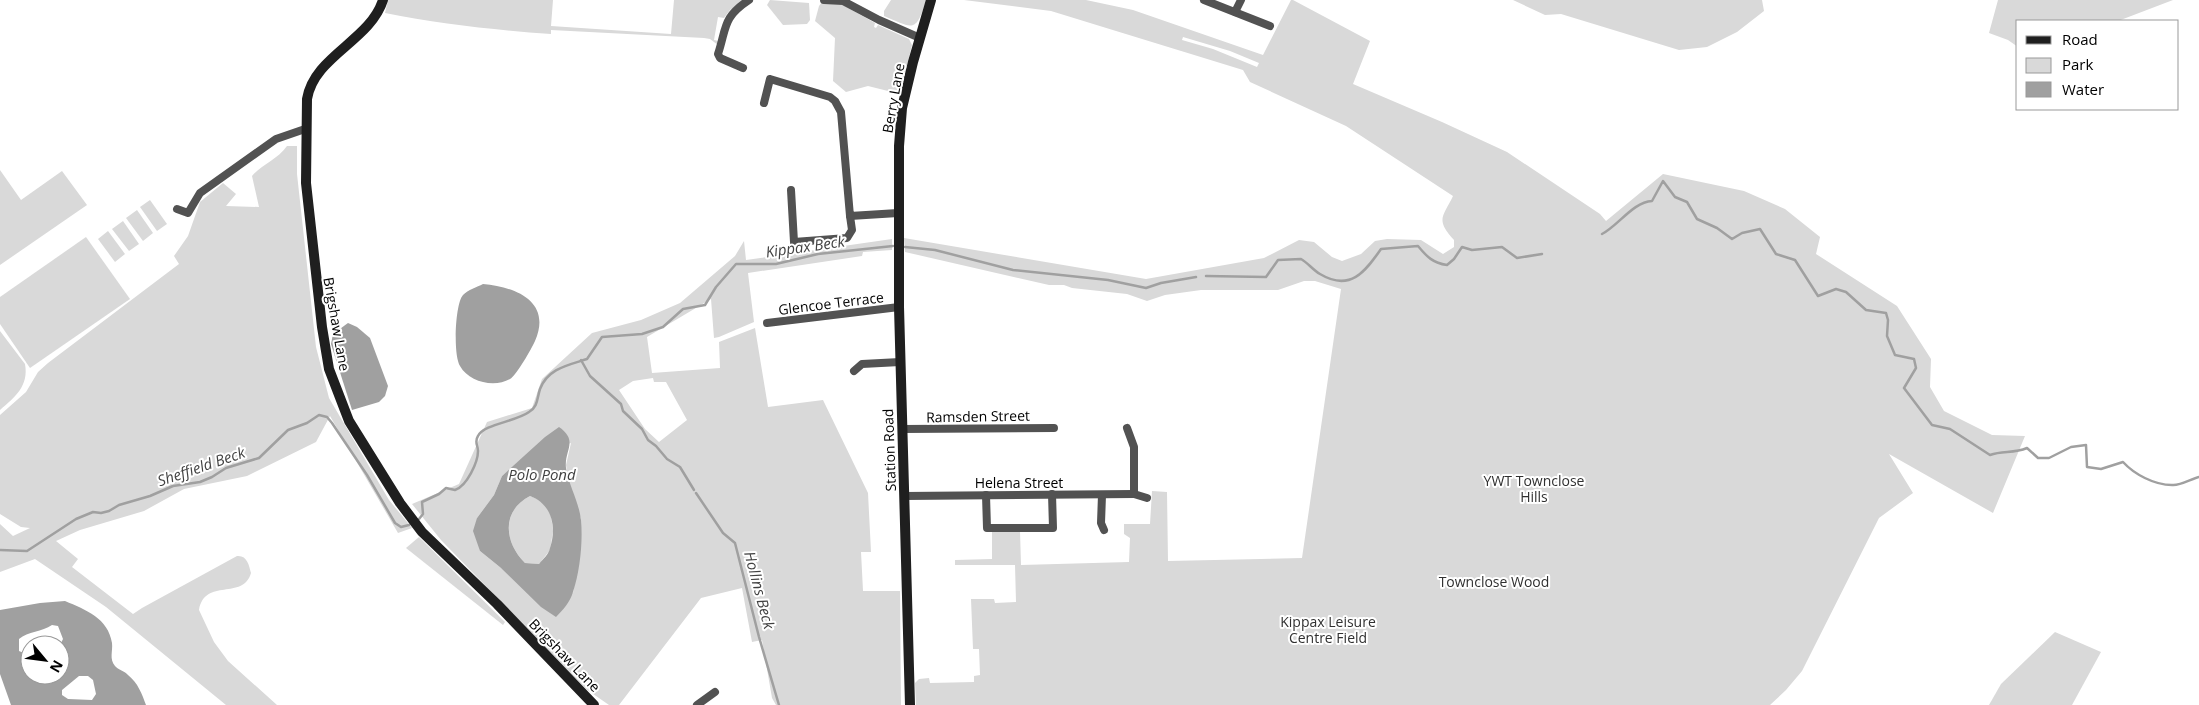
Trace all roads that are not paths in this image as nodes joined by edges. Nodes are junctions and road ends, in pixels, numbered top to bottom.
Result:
1 (383, 0) edge
2 (749, 0) edge
3 (824, 0) edge
4 (931, 0) edge
5 (1204, 0) edge
6 (1241, 0) edge
7 (1235, 12) junction
8 (1270, 26) dead end
9 (920, 38) junction
10 (743, 68) dead end
11 (764, 104) dead end
12 (305, 129) junction
13 (791, 190) dead end
14 (898, 194) joint
15 (177, 210) dead end
16 (898, 213) junction
17 (850, 216) junction
18 (899, 307) junction
19 (767, 323) dead end
20 (900, 362) junction
21 (854, 371) dead end
22 (1054, 428) dead end
23 (1127, 428) dead end
24 (902, 429) junction
25 (1052, 494) junction
26 (1134, 494) junction
27 (986, 495) junction
28 (1102, 495) junction
29 (904, 496) junction
30 (1147, 498) dead end
31 (1104, 530) dead end
32 (715, 692) dead end
33 (707, 697) junction
34 (594, 705) edge
35 (697, 705) edge
36 (714, 705) edge
37 (910, 705) edge

1 - 12 street, Brigshaw Lane
2 - 10 street
3 - 9 street
4 - 9 street, Berry Lane
5 - 7 street
6 - 7 street
7 - 8 street
9 - 14 street, Berry Lane
11 - 17 street
12 - 15 street
12 - 34 street, Brigshaw Lane
13 - 17 street
14 - 16 street, Station Road
16 - 17 street
16 - 18 street, Station Road
18 - 19 street, Glencoe Terrace
18 - 20 street, Station Road
20 - 21 street
20 - 24 street, Station Road
22 - 24 street, Ramsden Street
23 - 26 street
24 - 29 street, Station Road
25 - 27 street, Helena Street
25 - 27 street
25 - 28 street, Helena Street
26 - 28 street, Helena Street
26 - 30 street, Helena Street
27 - 29 street, Helena Street
28 - 31 street
29 - 37 street, Station Road
32 - 33 street
33 - 35 street
33 - 36 street

